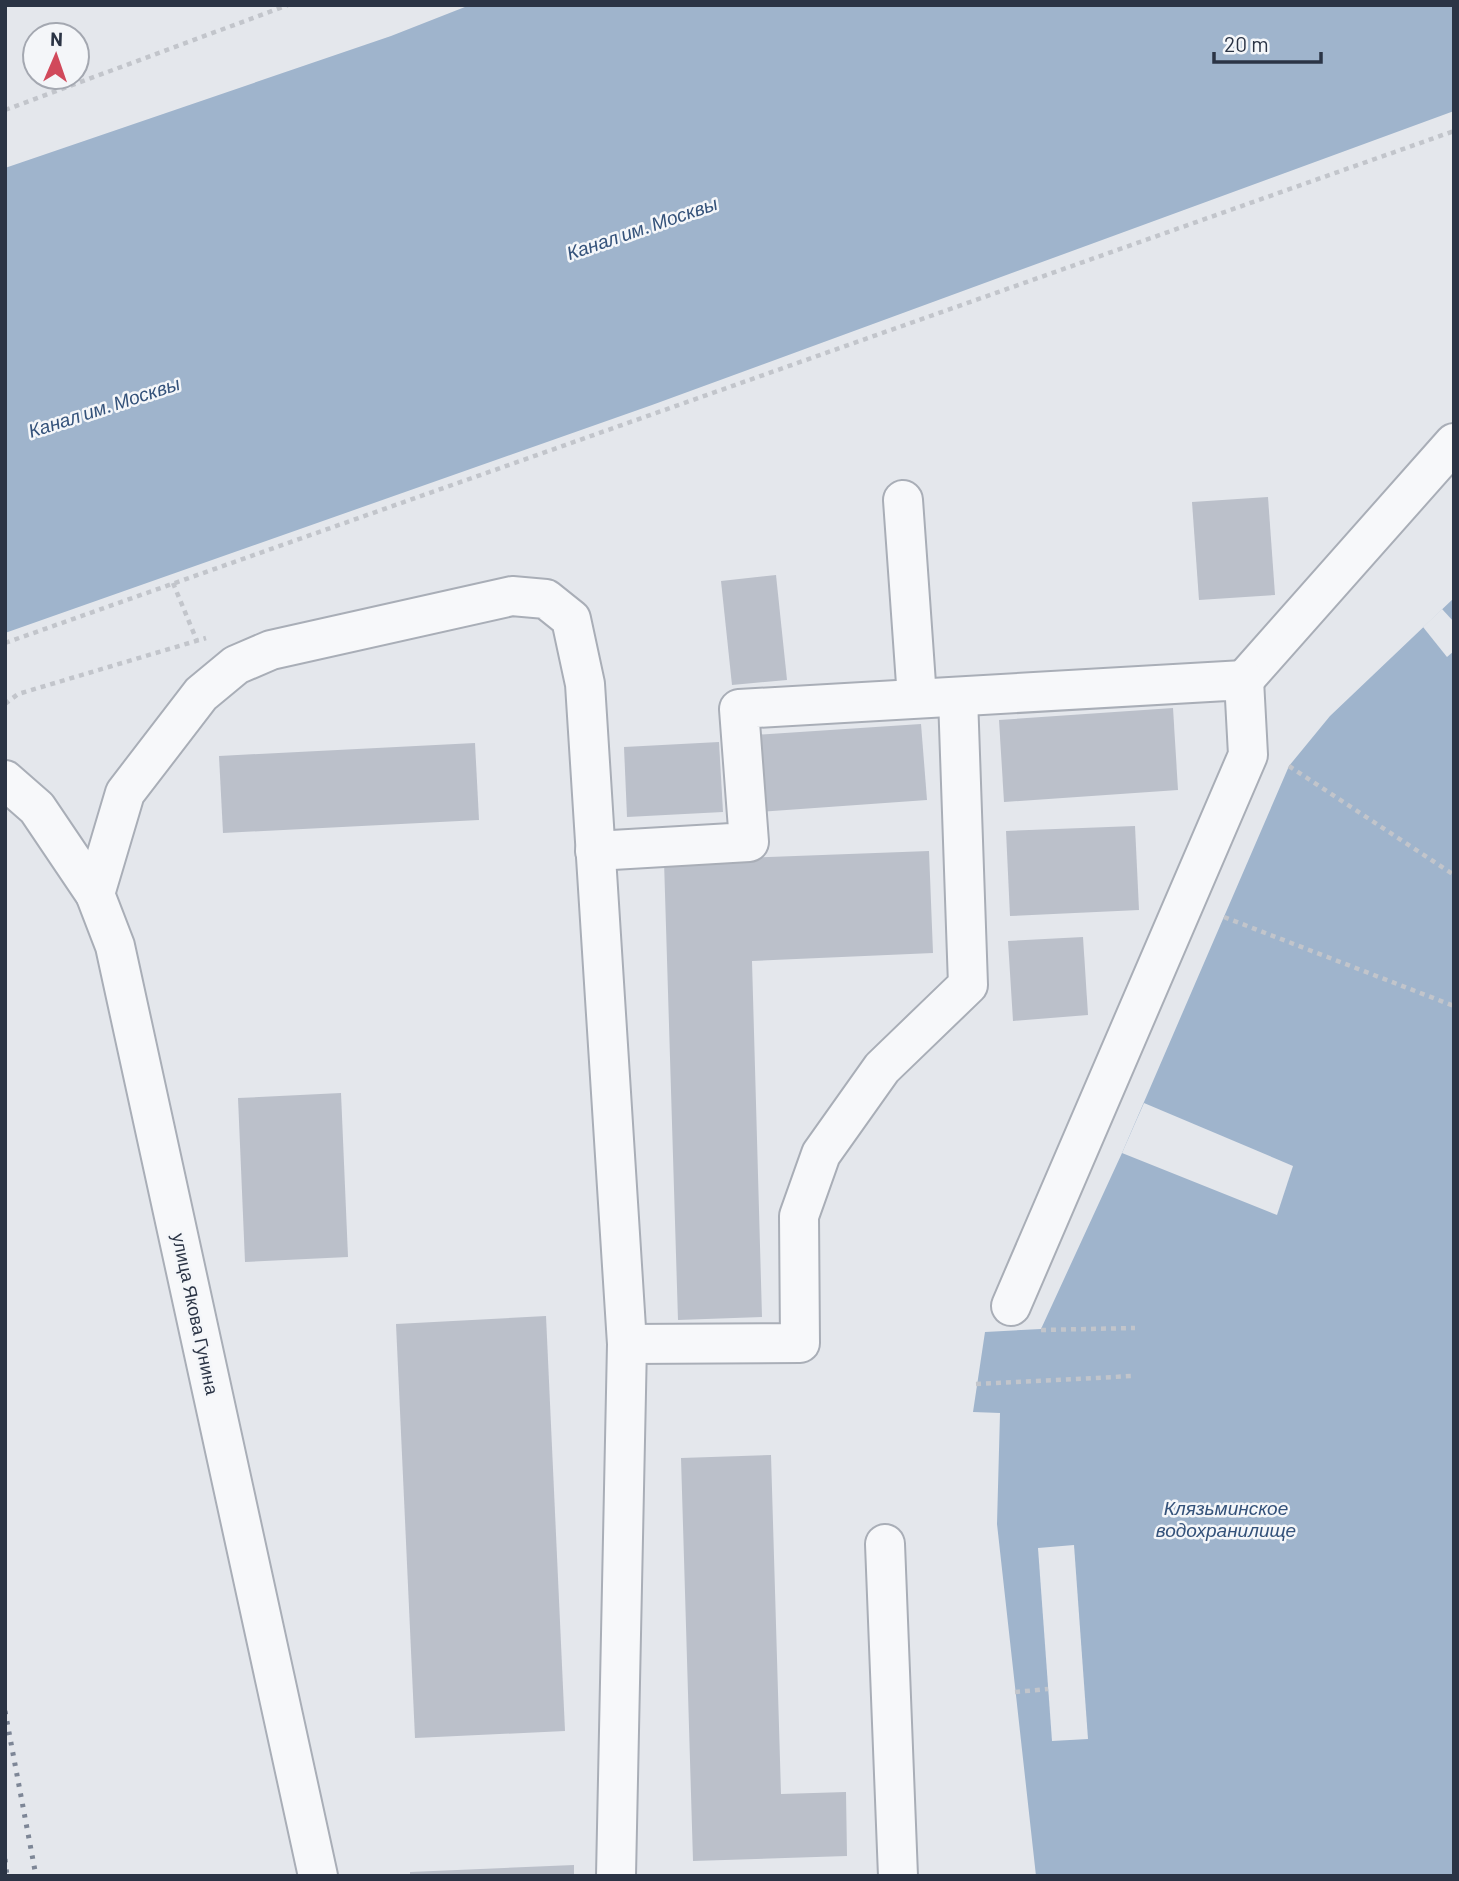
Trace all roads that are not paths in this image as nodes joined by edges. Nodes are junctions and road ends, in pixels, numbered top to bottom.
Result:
1 (1454, 443) edge
2 (903, 500) dead end
3 (1244, 680) junction
4 (958, 697) junction
5 (917, 698) junction
6 (7, 781) edge
7 (595, 850) junction
8 (95, 894) junction
9 (1011, 1306) dead end
10 (627, 1345) junction
11 (885, 1544) dead end
12 (318, 1876) edge
13 (616, 1876) edge
14 (898, 1876) edge

1 - 3 street
2 - 5 street
3 - 4 street
3 - 9 street
4 - 5 street
4 - 10 street
5 - 7 street
6 - 8 street, улица Якова Гунина
7 - 8 street
7 - 10 street
8 - 12 street, улица Якова Гунина
10 - 13 street
11 - 14 street

